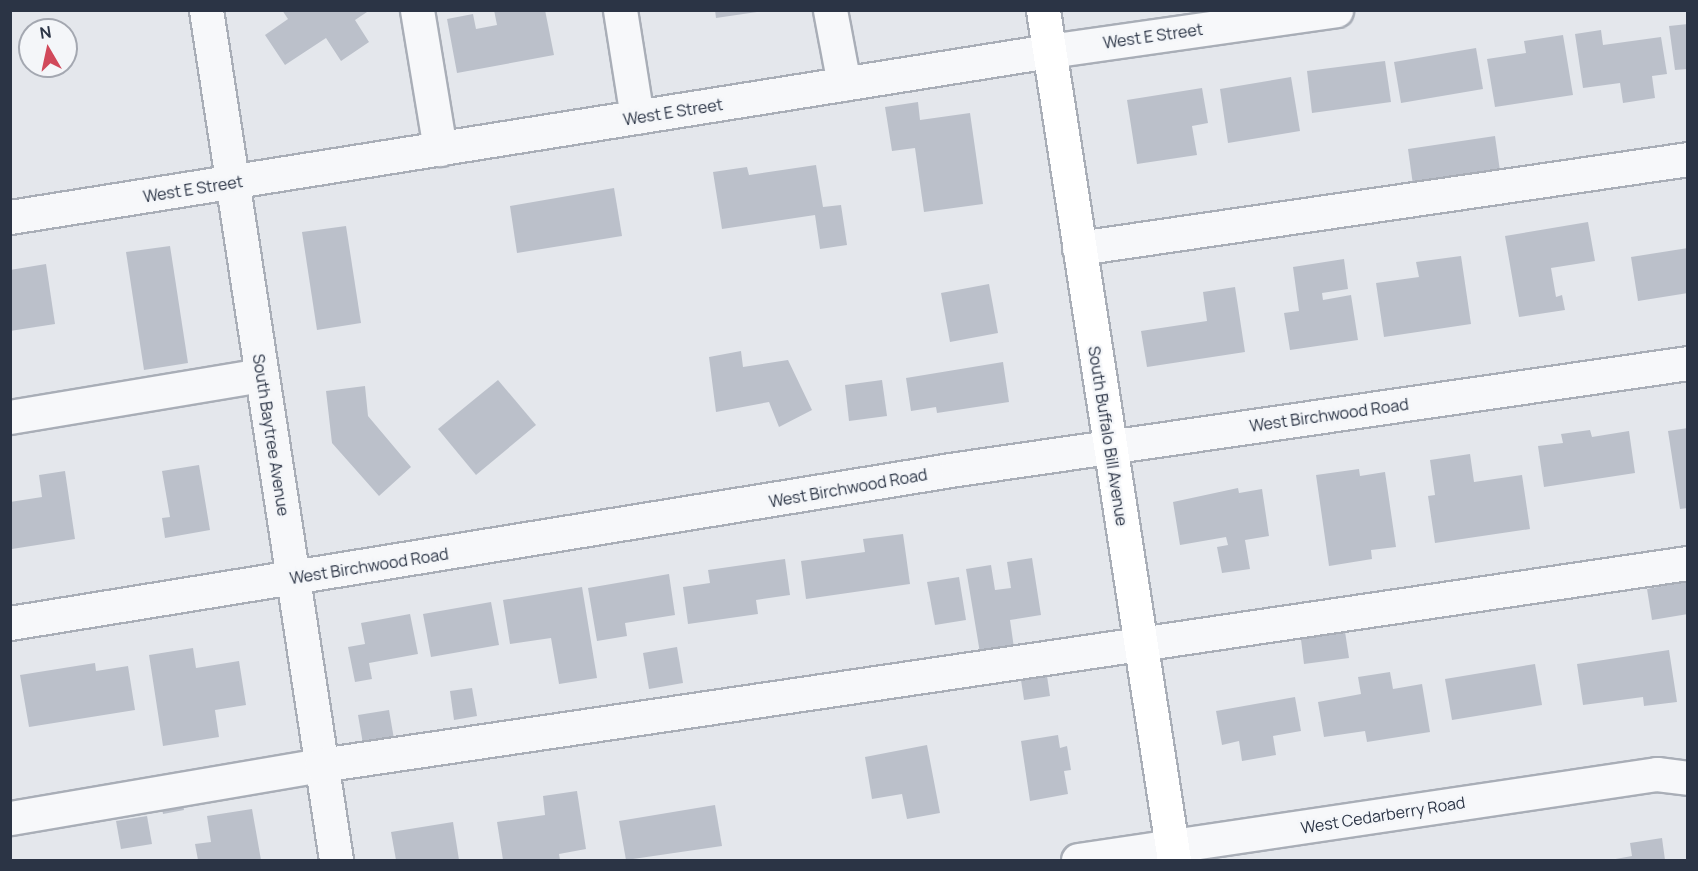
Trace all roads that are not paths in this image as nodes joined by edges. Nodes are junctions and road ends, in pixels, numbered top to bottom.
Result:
1 (206, 10) edge
2 (417, 10) edge
3 (620, 10) edge
4 (830, 10) edge
5 (1043, 10) edge
6 (1336, 10) edge
7 (1049, 51) junction
8 (844, 84) junction
9 (637, 117) junction
10 (440, 149) junction
11 (1688, 159) edge
12 (233, 182) junction
13 (10, 217) edge
14 (1079, 248) junction
15 (1688, 363) edge
16 (262, 375) junction
17 (10, 417) edge
18 (1110, 447) junction
19 (1688, 563) edge
20 (293, 578) junction
21 (10, 623) edge
22 (1141, 645) junction
23 (321, 765) junction
24 (1688, 778) edge
25 (10, 818) edge
26 (1173, 854) edge
27 (336, 861) edge
28 (1078, 861) edge

1 - 12 street, South Baytree Avenue
2 - 10 street
3 - 9 street
4 - 8 street
5 - 7 main road, South Buffalo Bill Avenue
6 - 7 street, West E Street
7 - 8 street, West E Street
7 - 14 main road, South Buffalo Bill Avenue
8 - 9 street, West E Street
9 - 10 street, West E Street
10 - 12 street, West E Street
11 - 14 street
12 - 13 street, West E Street
12 - 16 street, South Baytree Avenue
14 - 18 main road, South Buffalo Bill Avenue
15 - 18 street, West Birchwood Road
16 - 17 street
16 - 20 street, South Baytree Avenue
18 - 20 street, West Birchwood Road
18 - 22 main road, South Buffalo Bill Avenue
19 - 22 street
20 - 21 street, West Birchwood Road
20 - 23 street, South Baytree Avenue
22 - 23 street
22 - 26 main road, South Buffalo Bill Avenue
23 - 25 street
23 - 27 street, South Baytree Avenue
24 - 26 street, West Cedarberry Road
26 - 28 street, West Cedarberry Road

